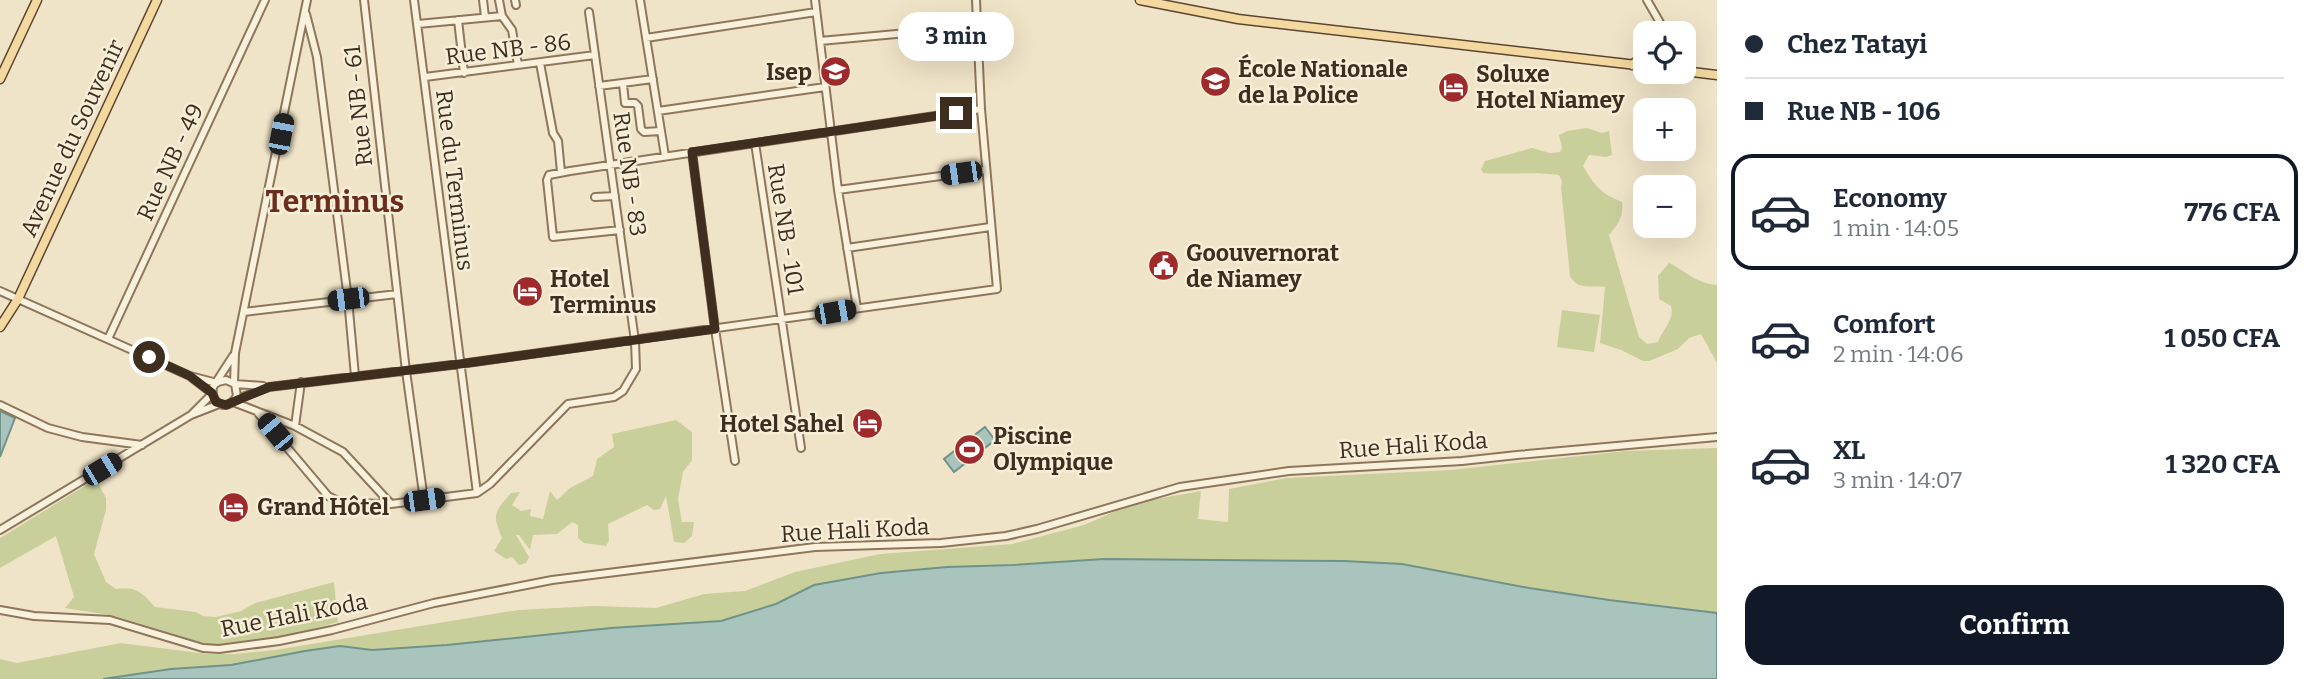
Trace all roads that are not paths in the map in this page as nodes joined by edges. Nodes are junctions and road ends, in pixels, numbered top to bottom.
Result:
1 (37, 0) edge
2 (157, 0) edge
3 (265, 0) edge
4 (307, 0) edge
5 (364, 0) edge
6 (414, 0) edge
7 (483, 0) edge
8 (499, 0) edge
9 (640, 0) edge
10 (815, 0) edge
11 (976, 0) edge
12 (1140, 0) edge
13 (1647, 0) edge
14 (305, 11) junction
15 (589, 12) dead end
16 (816, 12) junction
17 (502, 16) junction
18 (485, 17) junction
19 (458, 20) junction
20 (1658, 21) edge
21 (418, 24) junction
22 (918, 32) dead end
23 (646, 38) junction
24 (820, 41) junction
25 (595, 55) junction
26 (540, 63) junction
27 (518, 65) junction
28 (1632, 65) edge
29 (1696, 71) edge
30 (464, 73) junction
31 (1717, 75) edge
32 (425, 77) junction
33 (0, 79) edge
34 (653, 79) junction
35 (623, 84) junction
36 (599, 86) junction
37 (825, 87) junction
38 (981, 109) junction
39 (658, 111) junction
40 (661, 131) junction
41 (831, 132) junction
42 (755, 143) junction
43 (692, 152) junction
44 (665, 156) junction
45 (611, 164) junction
46 (985, 170) junction
47 (561, 172) junction
48 (838, 190) junction
49 (615, 196) junction
50 (595, 197) dead end
51 (990, 228) junction
52 (620, 230) junction
53 (848, 248) junction
54 (0, 291) edge
55 (397, 294) junction
56 (18, 299) junction
57 (348, 299) junction
58 (856, 308) junction
59 (244, 312) junction
60 (782, 319) junction
61 (0, 327) edge
62 (715, 329) junction
63 (108, 338) junction
64 (635, 341) junction
65 (235, 353) junction
66 (460, 364) junction
67 (406, 371) junction
68 (190, 376) junction
69 (355, 376) junction
70 (218, 382) junction
71 (301, 382) junction
72 (234, 384) junction
73 (269, 387) junction
74 (212, 394) junction
75 (234, 401) junction
76 (219, 404) junction
77 (0, 405) edge
78 (258, 413) junction
79 (191, 415) junction
80 (295, 426) junction
81 (1717, 437) edge
82 (143, 445) junction
83 (801, 448) dead end
84 (735, 461) dead end
85 (477, 493) junction
86 (424, 500) junction
87 (391, 504) junction
88 (0, 530) edge
89 (0, 610) edge

1 - 33 main road
2 - 56 main road, Avenue du Souvenir
3 - 63 street, Rue NB - 49
4 - 14 street
5 - 55 street, Rue NB - 61
6 - 21 street, Rue du Terminus
7 - 18 street
8 - 17 street
9 - 23 street
10 - 16 street
11 - 38 street
12 - 28 main road
13 - 20 street
14 - 57 street
14 - 59 street
15 - 25 street, Rue NB - 83
16 - 23 street
16 - 24 street
17 - 18 street
17 - 27 street
18 - 19 street
19 - 21 street
19 - 30 street
21 - 32 street, Rue du Terminus
22 - 24 street
23 - 34 street
24 - 37 street
25 - 26 street, Rue NB - 86
25 - 36 street, Rue NB - 83
26 - 27 street, Rue NB - 86
26 - 47 street
27 - 30 street, Rue NB - 86
29 - 31 main road
30 - 32 street, Rue NB - 86
32 - 66 street, Rue du Terminus
34 - 35 street
34 - 39 street
35 - 36 street
35 - 40 street
36 - 45 street, Rue NB - 83
37 - 39 street
37 - 41 street
38 - 41 street
38 - 46 street
39 - 40 street
40 - 44 street
41 - 42 street
41 - 48 street
42 - 43 street
42 - 60 street, Rue NB - 101
43 - 44 street
43 - 62 street
44 - 45 street
45 - 47 street
45 - 49 street, Rue NB - 83
46 - 48 street
46 - 51 street
47 - 52 street
48 - 53 street
49 - 50 street
49 - 52 street, Rue NB - 83
51 - 53 street
51 - 58 street
52 - 64 street, Rue NB - 83
53 - 58 street
54 - 56 street
55 - 57 street
55 - 67 street, Rue NB - 61
56 - 61 main road, Avenue du Souvenir
56 - 63 street
57 - 59 street
57 - 69 street
58 - 60 street
59 - 65 street
60 - 62 street
60 - 83 street, Rue NB - 101
62 - 64 street
62 - 84 street
63 - 68 street
64 - 66 street
64 - 85 street, Rue NB - 83
65 - 70 street
65 - 72 street
66 - 67 street
66 - 85 street, Rue du Terminus
67 - 69 street
67 - 86 street, Rue NB - 61
68 - 70 street
68 - 74 street
69 - 71 street
70 - 72 street
70 - 74 street
71 - 73 street
71 - 80 street
72 - 73 street
72 - 75 street
73 - 75 street
74 - 76 street
74 - 79 street
75 - 76 street
75 - 78 street
76 - 79 street
77 - 82 street
78 - 80 street
78 - 87 street
79 - 82 street
80 - 87 street
81 - 89 street, Rue Hali Koda
82 - 88 street
85 - 86 street
86 - 87 street

